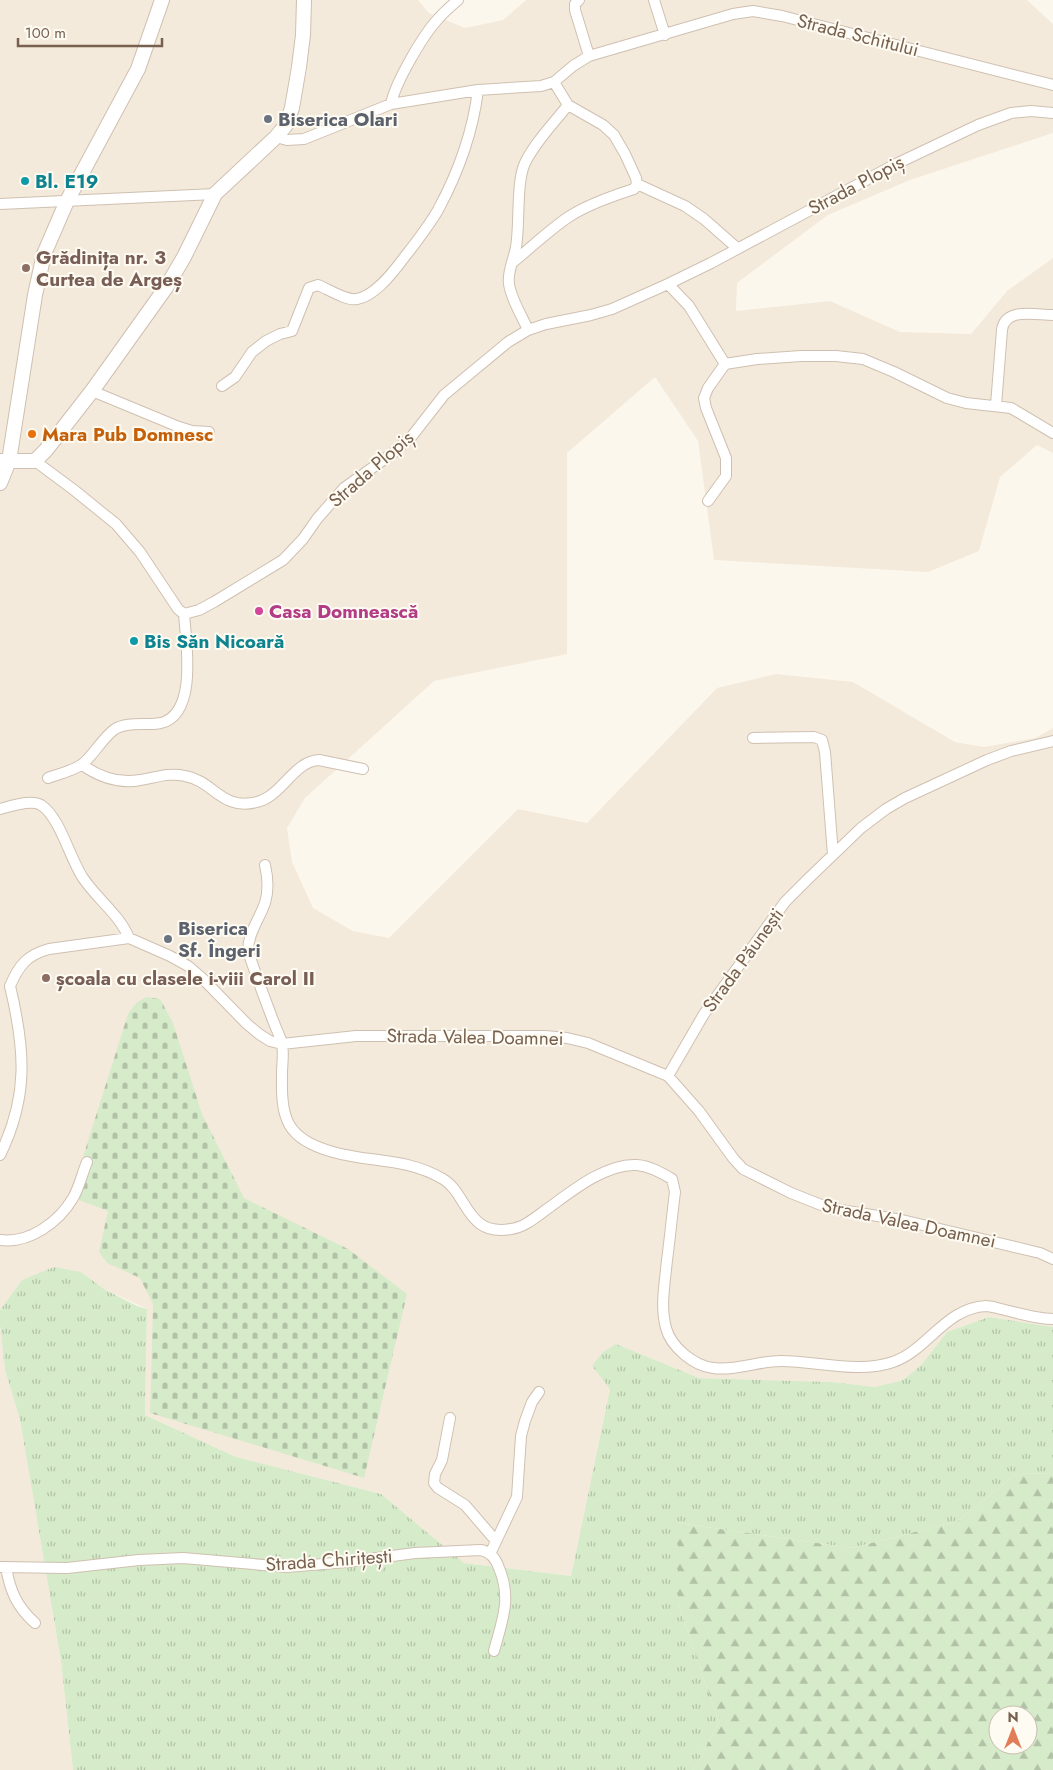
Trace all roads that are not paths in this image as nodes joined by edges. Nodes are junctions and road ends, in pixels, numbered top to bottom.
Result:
1 (162, 0) edge
2 (304, 0) edge
3 (458, 0) edge
4 (579, 0) edge
5 (654, 0) edge
6 (754, 0) edge
7 (753, 12) junction
8 (665, 35) junction
9 (589, 56) junction
10 (554, 82) junction
11 (1053, 84) edge
12 (478, 90) junction
13 (392, 104) junction
14 (568, 105) junction
15 (1053, 113) edge
16 (276, 137) junction
17 (637, 184) junction
18 (215, 194) junction
19 (67, 200) junction
20 (0, 204) edge
21 (737, 248) junction
22 (513, 262) junction
23 (668, 284) junction
24 (1053, 315) edge
25 (528, 330) junction
26 (725, 364) junction
27 (222, 386) dead end
28 (92, 392) junction
29 (996, 406) junction
30 (209, 432) dead end
31 (1053, 433) edge
32 (4, 461) edge
33 (35, 461) junction
34 (0, 483) edge
35 (708, 501) dead end
36 (184, 614) junction
37 (753, 738) dead end
38 (1053, 741) edge
39 (82, 765) junction
40 (363, 769) dead end
41 (48, 778) dead end
42 (0, 809) edge
43 (832, 855) junction
44 (265, 865) dead end
45 (129, 938) junction
46 (5, 988) edge
47 (282, 1044) junction
48 (668, 1076) junction
49 (0, 1155) edge
50 (87, 1162) dead end
51 (0, 1240) edge
52 (1053, 1259) edge
53 (1053, 1320) edge
54 (539, 1392) dead end
55 (450, 1418) dead end
56 (496, 1541) junction
57 (490, 1554) junction
58 (3, 1567) edge
59 (35, 1623) dead end
60 (494, 1651) dead end

1 - 19 street
2 - 16 street
3 - 13 street
4 - 9 street
5 - 8 street
6 - 7 street
7 - 8 street, Strada Schitului
7 - 11 street, Strada Schitului
8 - 9 street, Strada Schitului
9 - 10 street, Strada Schitului
10 - 12 street, Strada Schitului
10 - 14 street
12 - 13 street, Strada Schitului
12 - 27 street
13 - 16 street, Strada Schitului
14 - 17 street
14 - 22 street
15 - 21 street, Strada Plopiș
16 - 18 street
17 - 21 street
17 - 22 street
18 - 19 street
18 - 28 street
19 - 20 street
19 - 32 street
21 - 23 street, Strada Plopiș
22 - 25 street
23 - 25 street, Strada Plopiș
23 - 26 street
24 - 29 street
25 - 36 street, Strada Plopiș
26 - 29 street
26 - 35 street
28 - 30 street
28 - 33 street
29 - 31 street
32 - 33 street
32 - 34 street
33 - 36 street
36 - 39 street
37 - 43 street
38 - 43 street, Strada Păunești
39 - 40 street
39 - 41 street
42 - 45 street
43 - 48 street, Strada Păunești
44 - 47 street
45 - 46 street
45 - 47 street
46 - 49 street
47 - 48 street, Strada Valea Doamnei
47 - 53 street
48 - 52 street, Strada Valea Doamnei
50 - 51 street
54 - 56 street
55 - 56 street
56 - 57 street
57 - 58 street, Strada Chirițești
57 - 60 street
58 - 59 street, Strada Chirițești

